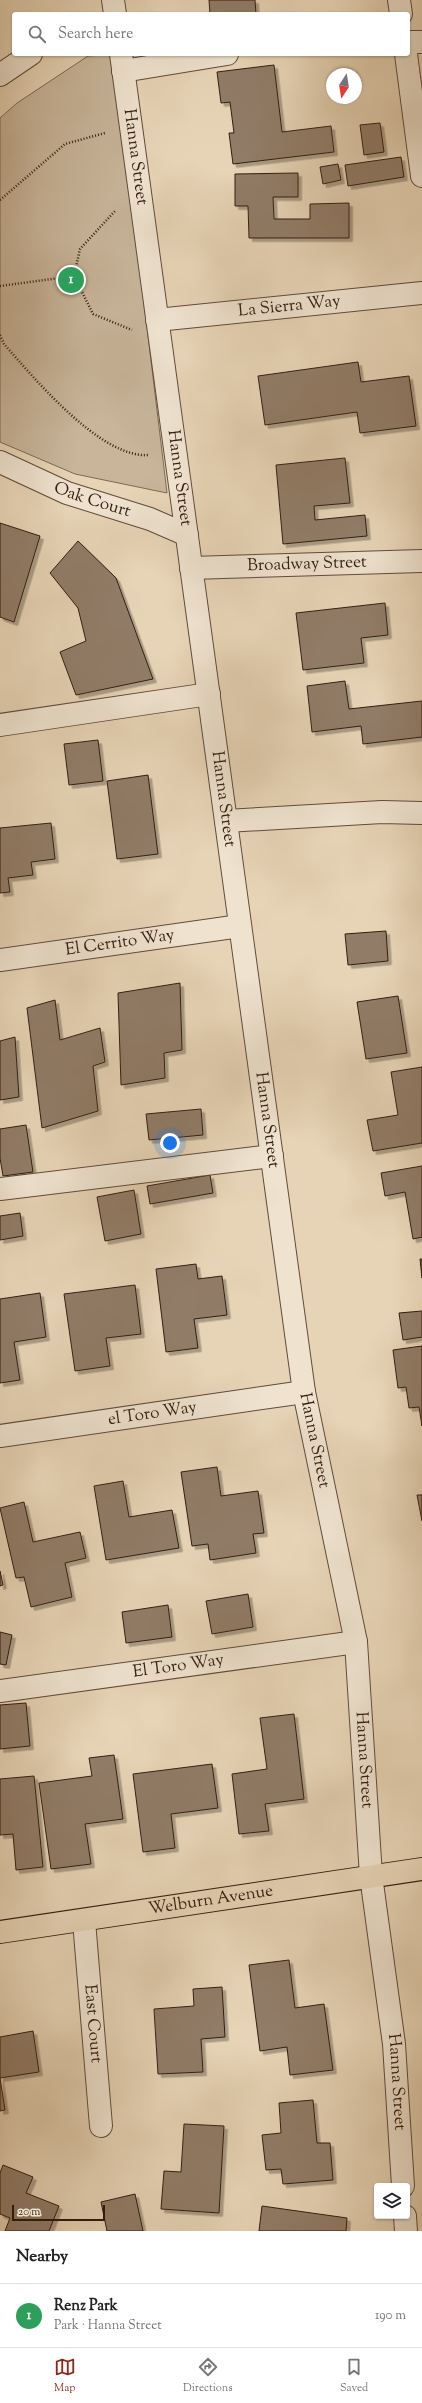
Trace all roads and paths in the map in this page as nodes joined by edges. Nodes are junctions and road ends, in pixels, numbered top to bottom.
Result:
1 (113, 0) edge
2 (399, 0) edge
3 (115, 12) edge
4 (401, 12) edge
5 (410, 42) edge
6 (422, 42) edge
7 (28, 56) edge
8 (201, 56) edge
9 (406, 56) edge
10 (122, 62) edge
11 (0, 75) edge
12 (131, 126) junction
13 (422, 176) edge
14 (140, 191) junction
15 (0, 200) edge
16 (74, 276) junction
17 (0, 286) edge
18 (422, 293) edge
19 (158, 329) junction
20 (0, 335) edge
21 (176, 452) junction
22 (0, 462) edge
23 (186, 535) junction
24 (422, 560) edge
25 (191, 568) junction
26 (209, 694) junction
27 (0, 725) edge
28 (422, 813) edge
29 (226, 821) junction
30 (240, 926) junction
31 (0, 960) edge
32 (272, 1156) junction
33 (0, 1189) edge
34 (304, 1392) junction
35 (0, 1436) edge
36 (356, 1642) junction
37 (0, 1691) edge
38 (422, 1869) edge
39 (371, 1876) junction
40 (84, 1921) junction
41 (0, 1932) edge
42 (101, 2126) dead end
43 (403, 2183) edge
44 (405, 2219) edge
45 (406, 2231) edge

1 - 3 street
2 - 4 street
5 - 6 street
7 - 11 street
8 - 10 street
9 - 13 street
10 - 12 street, Hanna Street
12 - 14 street, Hanna Street
12 - 15 path
14 - 16 path
14 - 19 street, Hanna Street
16 - 17 path
16 - 19 path
18 - 19 street, La Sierra Way
19 - 21 street, Hanna Street
20 - 21 path
21 - 23 street, Hanna Street
22 - 23 street, Oak Court
23 - 25 street, Hanna Street
24 - 25 street, Broadway Street
25 - 26 street, Hanna Street
26 - 27 street
26 - 29 street, Hanna Street
28 - 29 street
29 - 30 street, Hanna Street
30 - 31 street, El Cerrito Way
30 - 32 street, Hanna Street
32 - 33 street
32 - 34 street, Hanna Street
34 - 35 street, el Toro Way
34 - 36 street, Hanna Street
36 - 37 street, El Toro Way
36 - 39 street, Hanna Street
38 - 39 main road, Welburn Avenue
39 - 40 main road, Welburn Avenue
39 - 43 street, Hanna Street
40 - 41 main road, Welburn Avenue
40 - 42 street, East Court
44 - 45 street

